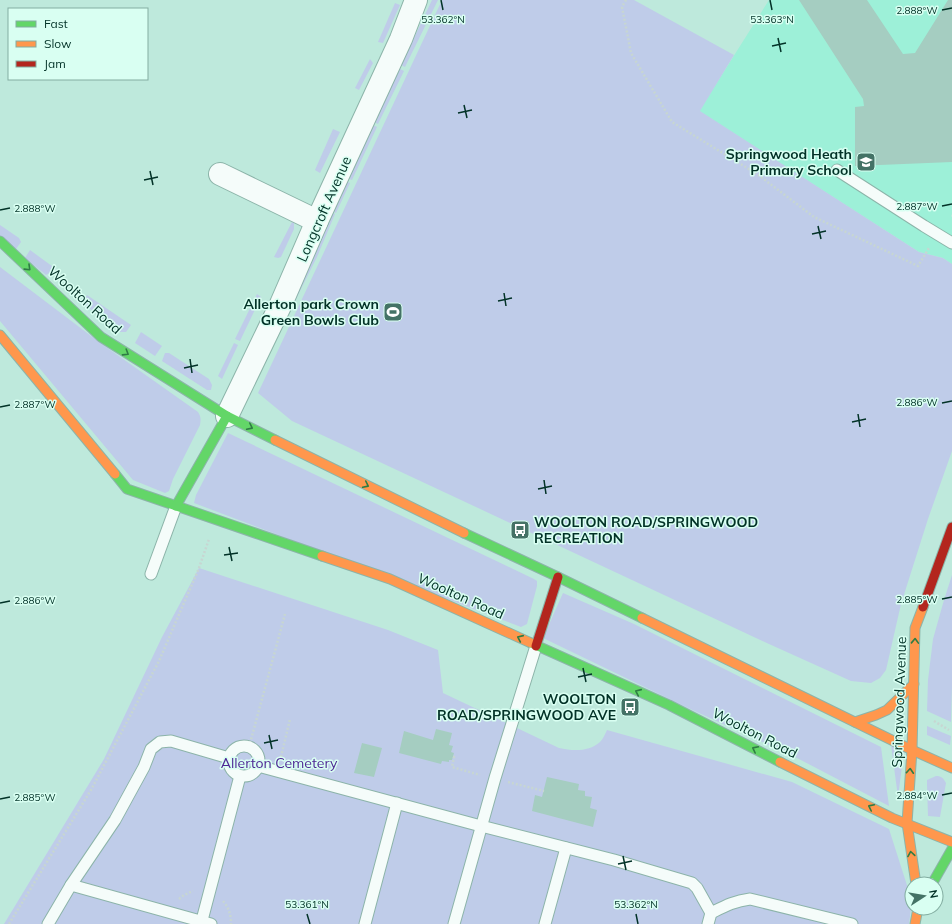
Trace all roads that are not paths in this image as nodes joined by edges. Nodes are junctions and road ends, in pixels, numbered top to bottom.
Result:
1 (416, 0) edge
2 (837, 170) dead end
3 (220, 174) dead end
4 (317, 221) junction
5 (0, 241) edge
6 (952, 242) edge
7 (0, 336) edge
8 (227, 416) junction
9 (176, 506) junction
10 (952, 527) edge
11 (151, 574) dead end
12 (558, 577) junction
13 (536, 646) junction
14 (914, 684) junction
15 (856, 722) junction
16 (912, 750) junction
17 (229, 758) junction
18 (258, 766) junction
19 (952, 768) edge
20 (240, 776) junction
21 (397, 803) junction
22 (907, 824) junction
23 (481, 826) junction
24 (952, 842) edge
25 (566, 848) junction
26 (952, 849) edge
27 (915, 876) edge
28 (937, 876) edge
29 (71, 885) junction
30 (710, 919) edge
31 (205, 923) edge
32 (48, 924) edge
33 (365, 924) edge
34 (454, 924) edge
35 (545, 924) edge
36 (852, 924) edge

1 - 4 street, Longcroft Avenue
2 - 6 lane
3 - 4 street
4 - 8 street, Longcroft Avenue
5 -> 8 main road, Woolton Road
7 - 9 main road, Woolton Road
8 - 9 main road
8 -> 12 main road, Woolton Road
9 - 11 lane
13 -> 9 main road, Woolton Road
14 -> 10 main road, Springwood Avenue
12 - 13 main road
12 - 15 main road, Woolton Road
22 -> 13 main road, Woolton Road
13 - 23 lane
14 - 15 main road
14 - 16 main road, Springwood Avenue
15 - 16 main road, Woolton Road
16 - 19 main road, Woolton Road
22 -> 16 main road, Springwood Avenue
17 - 18 lane
17 - 20 lane
17 - 29 lane
18 - 20 lane
18 - 21 lane
20 - 31 lane
21 - 23 lane
21 - 33 lane
22 - 24 main road, Woolton Road
27 -> 22 main road, Springwood Avenue
23 - 25 lane
23 - 34 lane
25 - 30 lane
25 - 35 lane
26 - 28 main road
29 - 31 lane
29 - 32 lane
30 - 36 lane

